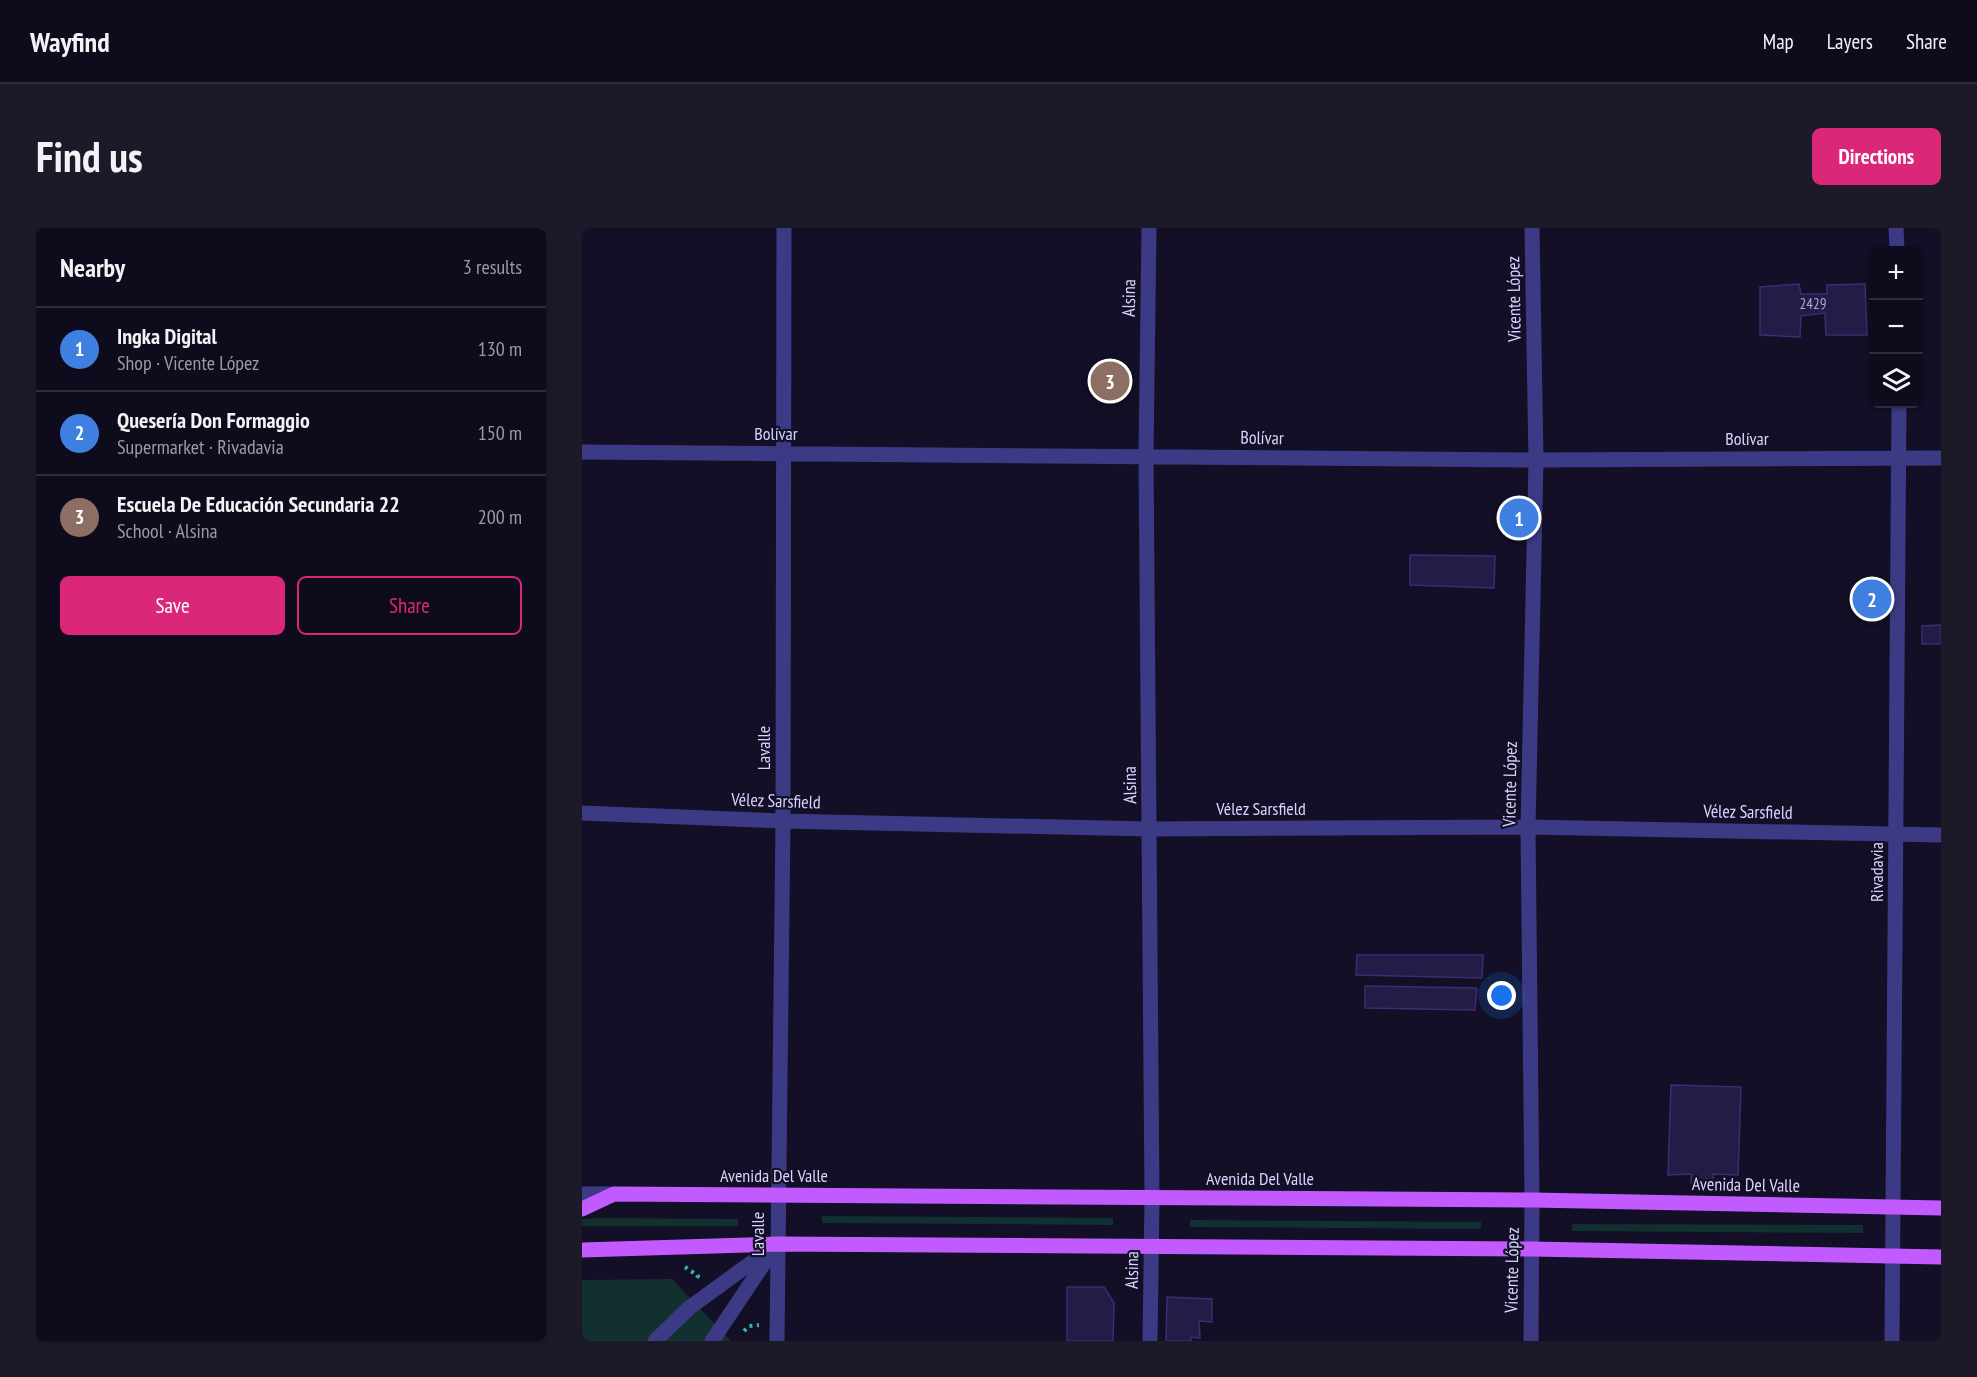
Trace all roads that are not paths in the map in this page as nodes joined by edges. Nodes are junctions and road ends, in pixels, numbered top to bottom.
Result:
1 (784, 228) edge
2 (1149, 228) edge
3 (1532, 228) edge
4 (1896, 228) edge
5 (1897, 246) edge
6 (1899, 408) edge
7 (582, 452) edge
8 (784, 453) junction
9 (1146, 456) junction
10 (1900, 457) junction
11 (1941, 458) edge
12 (1536, 460) junction
13 (582, 813) edge
14 (783, 821) junction
15 (1528, 827) junction
16 (1149, 829) junction
17 (1897, 834) junction
18 (1941, 835) edge
19 (582, 1194) edge
20 (614, 1194) junction
21 (778, 1195) junction
22 (1152, 1198) junction
23 (1532, 1200) junction
24 (1893, 1207) junction
25 (1941, 1208) edge
26 (582, 1209) edge
27 (777, 1244) junction
28 (1152, 1247) junction
29 (1532, 1249) junction
30 (582, 1250) edge
31 (1893, 1256) junction
32 (1941, 1257) edge
33 (655, 1341) edge
34 (712, 1341) edge
35 (777, 1341) edge
36 (1150, 1341) edge
37 (1531, 1341) edge
38 (1892, 1341) edge

1 - 8 street, Lavalle
2 - 9 street, Alsina
3 - 12 street, Vicente López
4 - 5 street
6 - 10 street, Rivadavia
7 - 8 street, Bolívar
8 - 9 street, Bolívar
8 - 14 street, Lavalle
9 - 12 street, Bolívar
9 - 16 street, Alsina
10 - 11 street, Bolívar
10 - 12 street, Bolívar
10 - 17 street, Rivadavia
12 - 15 street, Vicente López
13 - 14 street, Vélez Sarsfield
14 - 16 street, Vélez Sarsfield
14 - 21 street, Lavalle
15 - 16 street, Vélez Sarsfield
15 - 17 street, Vélez Sarsfield
15 - 23 street, Vicente López
16 - 22 street, Alsina
17 - 18 street, Vélez Sarsfield
17 - 24 street, Rivadavia
19 - 20 street
20 - 21 main road, Avenida Del Valle
20 - 26 main road, Avenida Del Valle
21 - 22 main road, Avenida Del Valle
21 - 27 street, Lavalle
22 - 23 main road, Avenida Del Valle
22 - 28 street, Alsina
23 - 24 main road, Avenida Del Valle
23 - 29 street, Vicente López
24 - 25 main road, Avenida Del Valle
24 - 31 street, Rivadavia
27 - 28 main road
27 - 30 main road
27 - 33 street
27 - 34 street
27 - 35 street, Lavalle
28 - 29 main road
28 - 36 street, Alsina
29 - 31 main road
29 - 37 street, Vicente López
31 - 32 main road
31 - 38 street, Rivadavia

